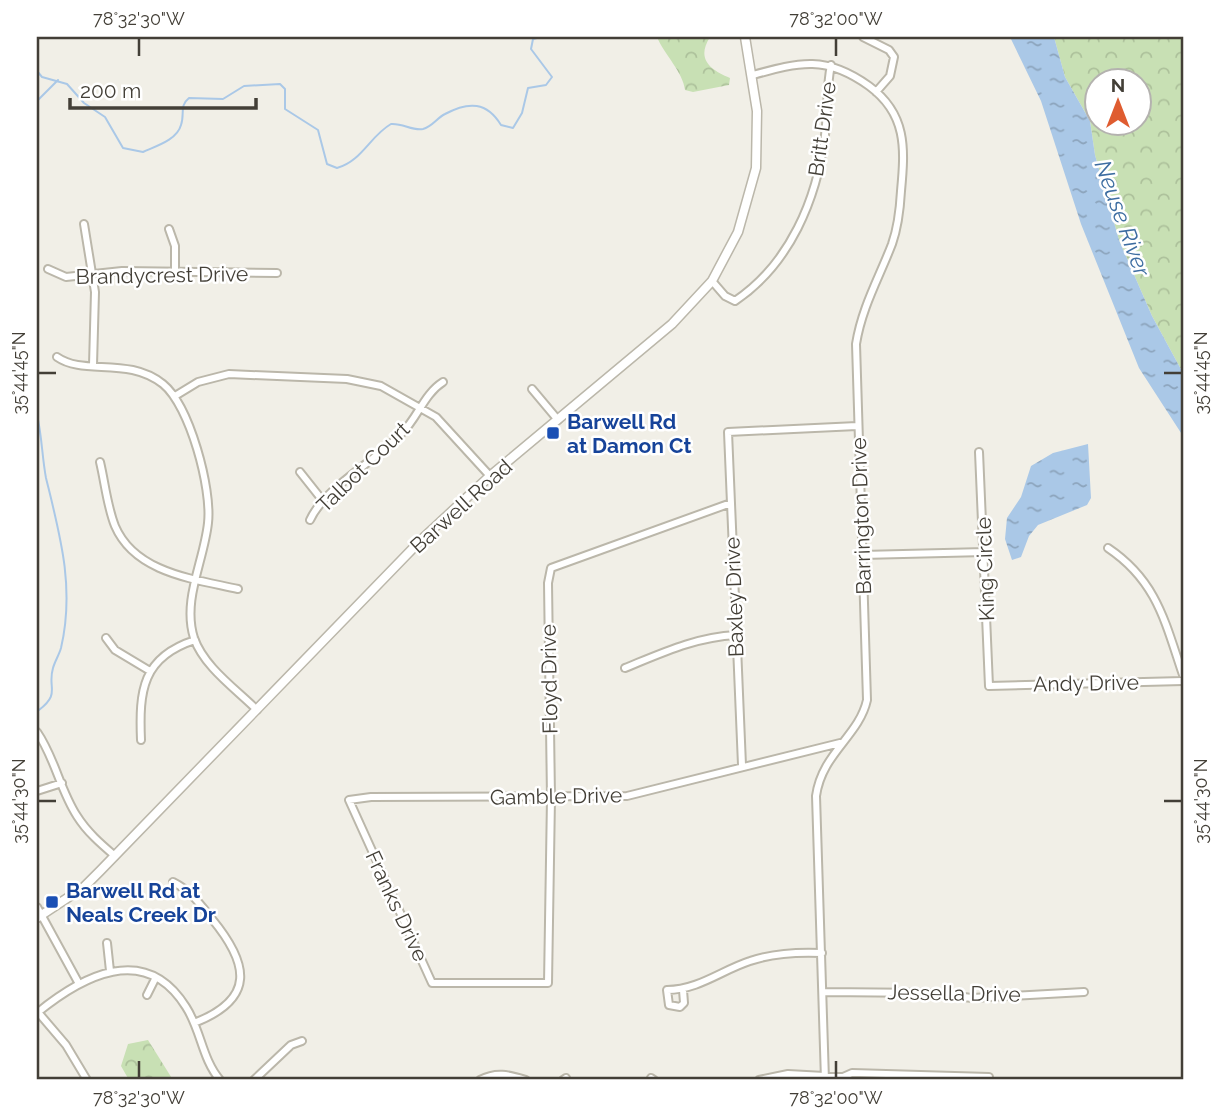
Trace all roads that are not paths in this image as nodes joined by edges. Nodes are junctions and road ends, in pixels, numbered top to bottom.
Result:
1 (863, 37) edge
2 (746, 40) edge
3 (831, 65) junction
4 (753, 75) junction
5 (876, 92) junction
6 (84, 224) dead end
7 (169, 229) dead end
8 (48, 268) dead end
9 (174, 272) junction
10 (277, 273) dead end
11 (92, 275) junction
12 (712, 281) junction
13 (57, 357) dead end
14 (93, 365) junction
15 (443, 382) dead end
16 (532, 389) dead end
17 (175, 396) junction
18 (422, 407) junction
19 (558, 421) junction
20 (857, 426) junction
21 (978, 452) dead end
22 (100, 462) dead end
23 (300, 472) dead end
24 (490, 476) junction
25 (323, 500) junction
26 (731, 503) junction
27 (310, 520) dead end
28 (1108, 548) dead end
29 (985, 552) junction
30 (862, 555) junction
31 (196, 579) junction
32 (237, 589) dead end
33 (736, 635) junction
34 (106, 638) dead end
35 (195, 640) junction
36 (625, 668) dead end
37 (150, 671) junction
38 (1183, 675) edge
39 (1183, 681) edge
40 (989, 686) joint
41 (257, 710) junction
42 (37, 732) edge
43 (141, 740) dead end
44 (840, 743) junction
45 (742, 765) junction
46 (62, 783) junction
47 (37, 791) edge
48 (551, 798) junction
49 (349, 800) joint
50 (115, 856) junction
51 (173, 882) dead end
52 (37, 907) edge
53 (39, 917) edge
54 (107, 943) dead end
55 (822, 953) junction
56 (110, 971) junction
57 (155, 979) junction
58 (78, 982) junction
59 (548, 982) joint
60 (683, 990) junction
61 (824, 992) junction
62 (1084, 992) dead end
63 (146, 995) dead end
64 (37, 1012) edge
65 (194, 1023) junction
66 (302, 1041) dead end
67 (825, 1077) edge
68 (844, 1079) edge
69 (87, 1080) edge
70 (220, 1080) edge
71 (254, 1080) edge
72 (480, 1080) edge
73 (526, 1080) edge
74 (759, 1080) edge
75 (989, 1080) edge

1 - 5 street
2 - 4 street, Barwell Road
3 - 4 street, Barrington Drive
3 - 5 street, Barrington Drive
3 - 12 street, Britt Drive
4 - 12 street, Barwell Road
5 - 20 street, Barrington Drive
6 - 11 street
7 - 9 street
8 - 11 street, Brandycrest Drive
9 - 10 street, Brandycrest Drive
9 - 11 street, Brandycrest Drive
11 - 14 street
12 - 19 street, Barwell Road
13 - 14 street
14 - 17 street
15 - 18 street, Talbot Court
16 - 19 street
17 - 18 street
17 - 31 street
18 - 24 street
18 - 25 street, Talbot Court
19 - 24 street, Barwell Road
20 - 26 street, Baxley Drive
20 - 30 street, Barrington Drive
21 - 29 street, King Circle
22 - 31 street
23 - 25 street
24 - 41 street, Barwell Road
25 - 27 street, Talbot Court
26 - 33 street, Baxley Drive
26 - 48 street, Floyd Drive
28 - 38 street
29 - 30 street
29 - 40 street, King Circle
30 - 44 street, Barrington Drive
31 - 32 street
31 - 35 street
33 - 36 street
33 - 45 street, Baxley Drive
34 - 37 street
35 - 37 street
35 - 41 street
37 - 43 street
39 - 40 street, Andy Drive
41 - 50 street, Barwell Road
42 - 46 street
44 - 45 street, Gamble Drive
44 - 55 street, Barrington Drive
45 - 48 street, Gamble Drive
46 - 47 street
46 - 50 street
48 - 49 street, Gamble Drive
48 - 59 street, Floyd Drive
49 - 59 street, Franks Drive
50 - 53 street, Barwell Road
51 - 65 street
52 - 53 street
53 - 58 street
54 - 56 street
55 - 60 street
55 - 61 street, Barrington Drive
56 - 57 street
56 - 58 street
57 - 63 street
57 - 65 street
58 - 64 street
60 - 60 street
61 - 62 street, Jessella Drive
61 - 67 street, Barrington Drive
64 - 69 street
65 - 70 street
66 - 71 street
67 - 68 street
67 - 74 street
68 - 75 street
72 - 73 street

